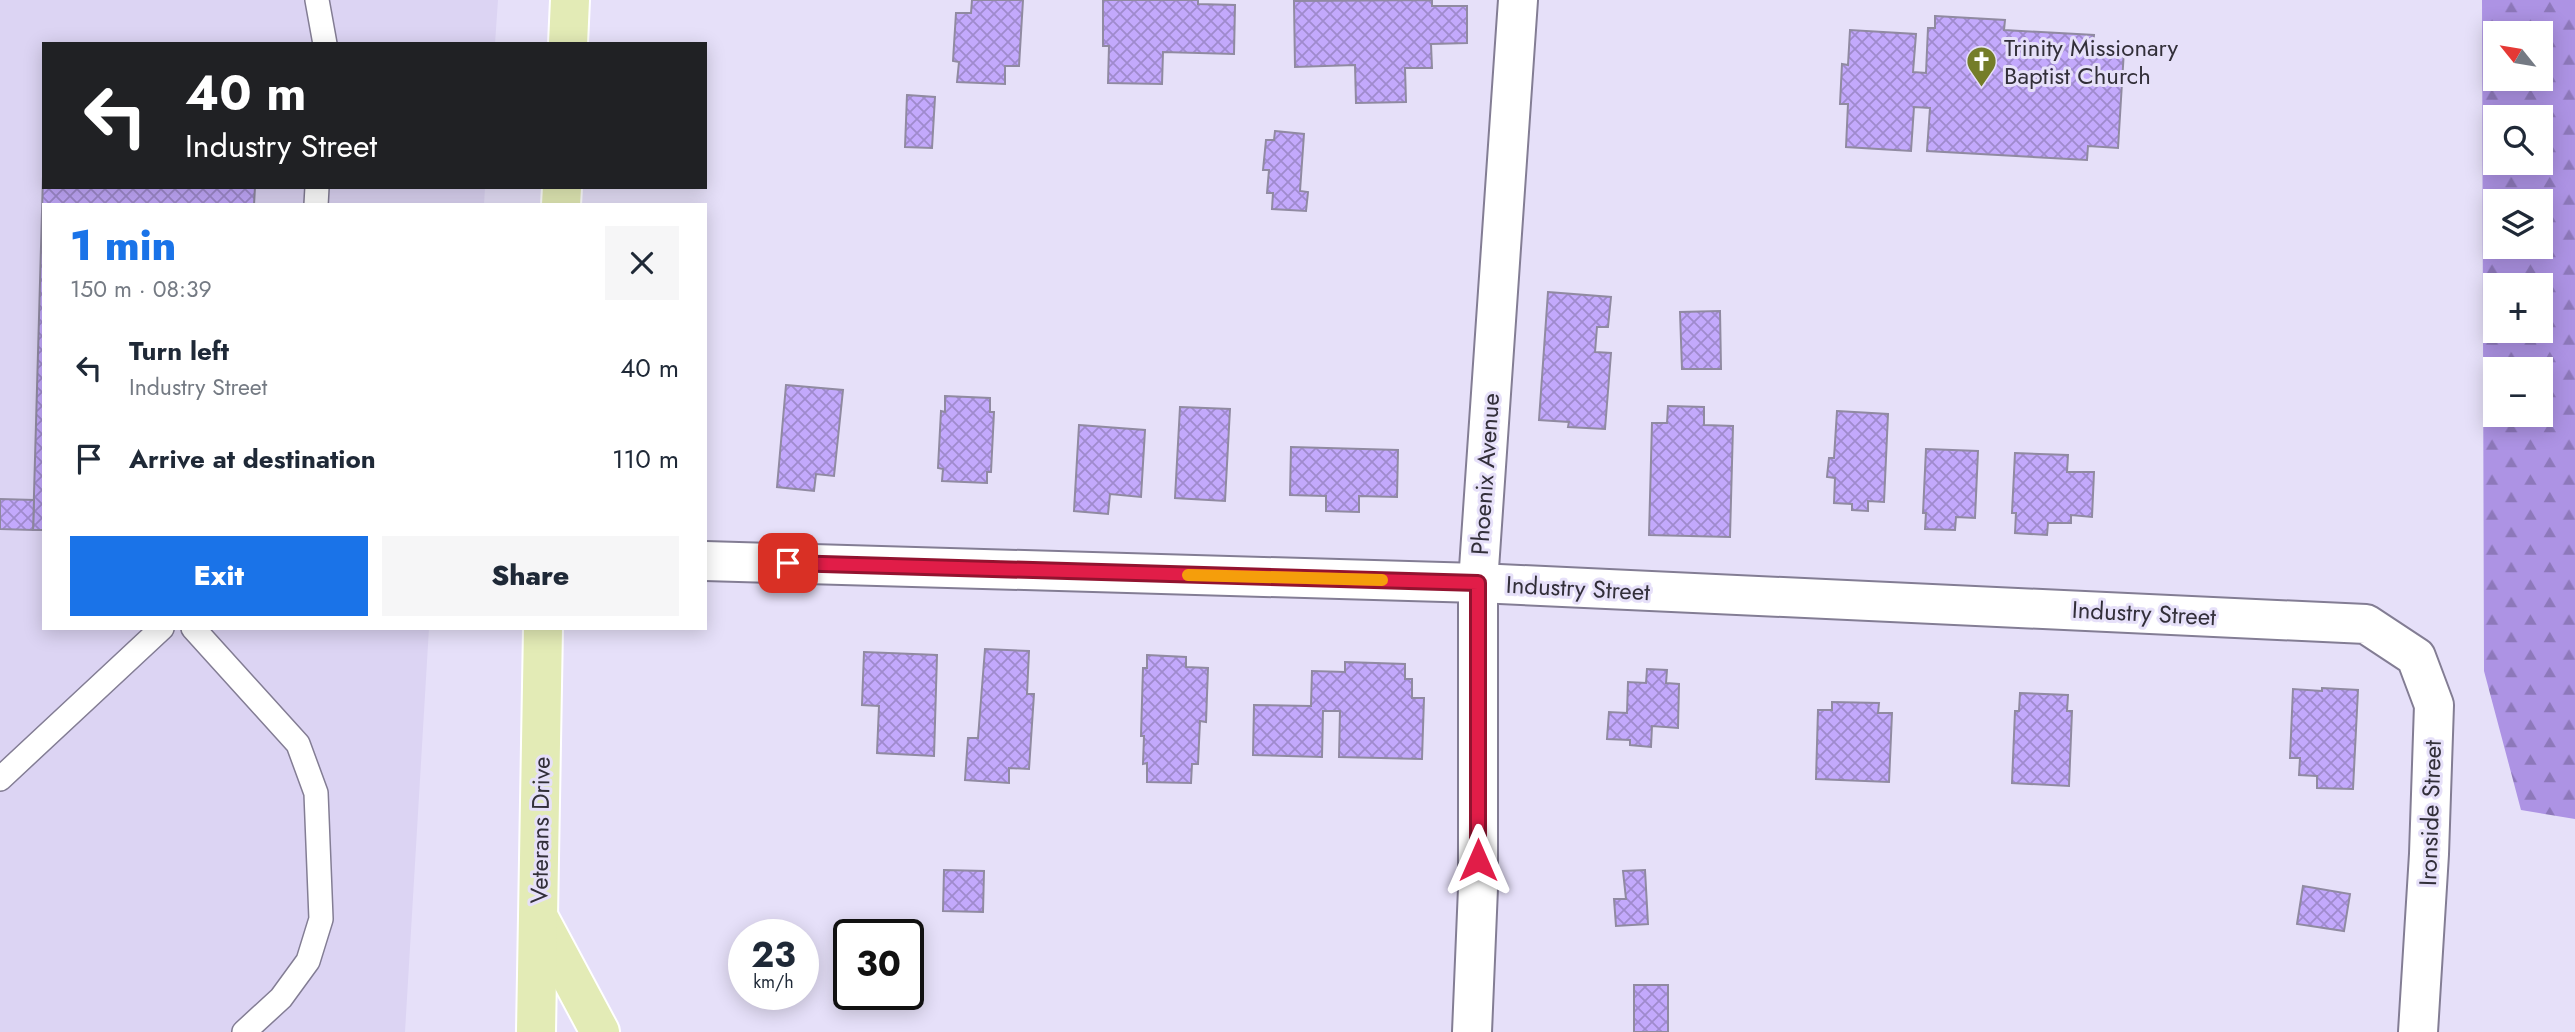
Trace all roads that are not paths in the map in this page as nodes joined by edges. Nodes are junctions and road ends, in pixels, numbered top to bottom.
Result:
1 (317, 0) edge
2 (570, 0) edge
3 (1518, 0) edge
4 (325, 42) edge
5 (568, 42) edge
6 (707, 561) edge
7 (1478, 583) junction
8 (2366, 624) joint
9 (160, 630) edge
10 (195, 630) edge
11 (543, 630) edge
12 (0, 779) edge
13 (539, 919) junction
14 (244, 1032) edge
15 (536, 1032) edge
16 (600, 1032) edge
17 (1472, 1032) edge
18 (2418, 1032) edge

1 - 4 lane
2 - 5 main road
3 - 7 street, Phoenix Avenue
6 - 7 street, Industry Street
7 - 8 street, Industry Street
7 - 17 street, Phoenix Avenue
8 - 18 street, Ironside Street
9 - 12 lane
10 - 14 lane
11 - 13 main road, Veterans Drive
13 - 15 main road, Veterans Drive
13 - 16 main road

